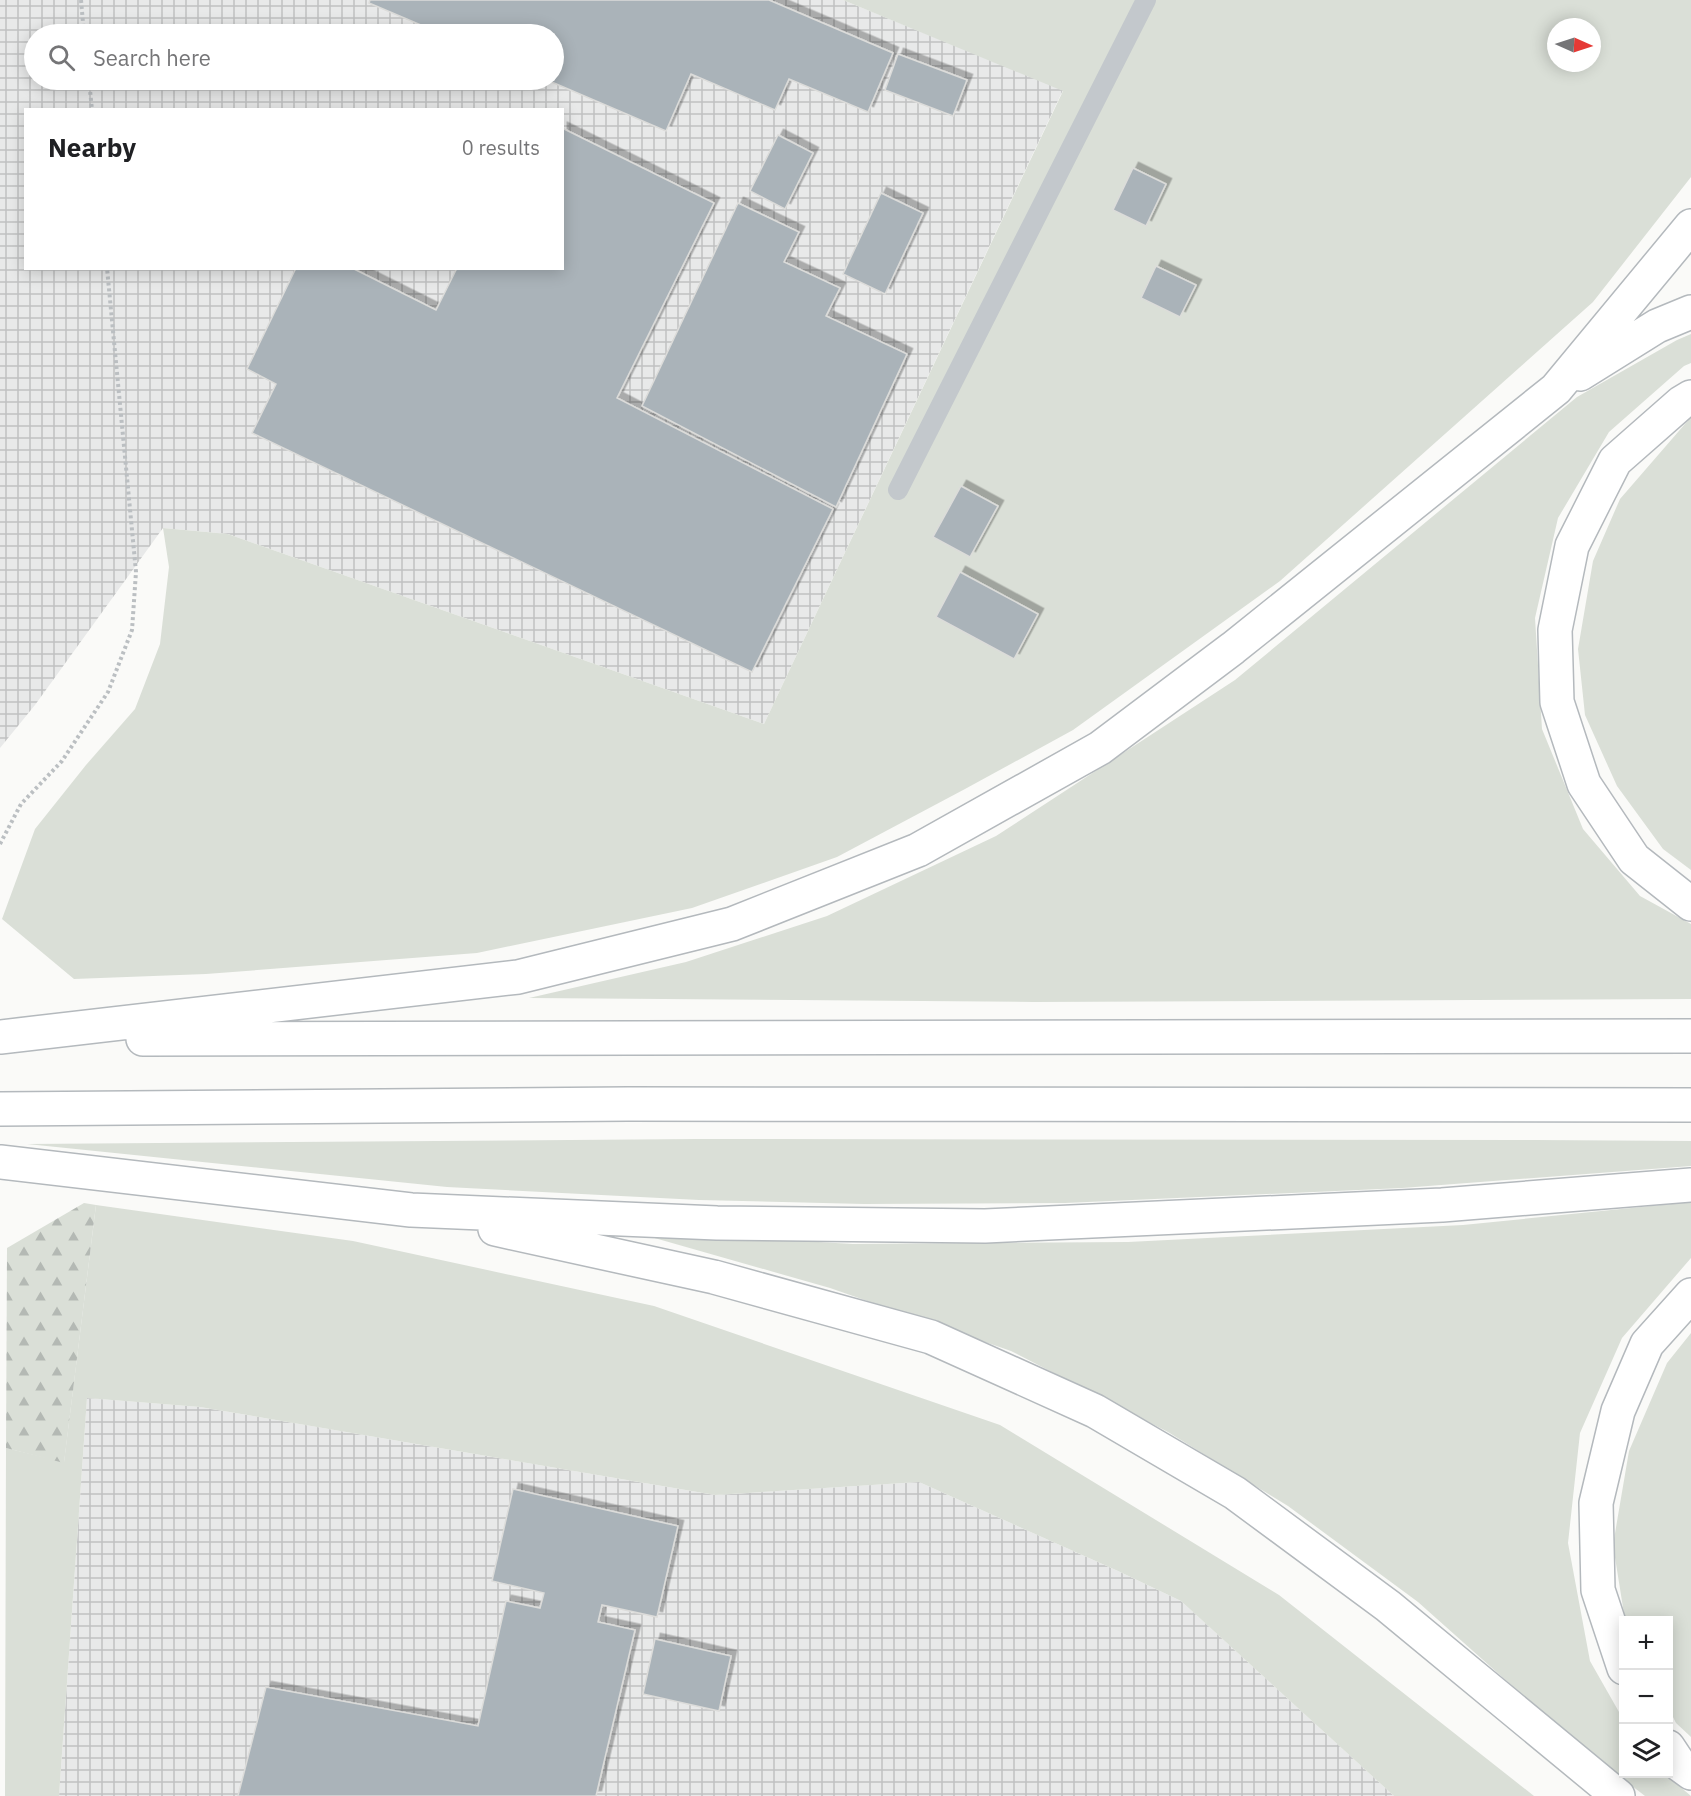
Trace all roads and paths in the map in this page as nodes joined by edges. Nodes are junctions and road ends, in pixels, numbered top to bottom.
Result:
1 (81, 0) edge
2 (1146, 0) edge
3 (83, 24) edge
4 (90, 90) edge
5 (92, 108) edge
6 (1691, 226) edge
7 (107, 270) edge
8 (1691, 312) edge
9 (1556, 389) junction
10 (1691, 397) edge
11 (898, 490) dead end
12 (0, 844) edge
13 (1691, 904) edge
14 (1691, 1036) edge
15 (0, 1038) edge
16 (1691, 1105) edge
17 (0, 1109) edge
18 (0, 1162) edge
19 (1691, 1185) edge
20 (411, 1210) junction
21 (1691, 1295) edge
22 (1619, 1656) edge
23 (1673, 1755) edge
24 (1691, 1773) edge
25 (1618, 1796) edge

1 - 3 path
2 - 11 lane
4 - 5 path
6 - 9 highway
7 - 12 path
8 - 9 highway
9 - 15 highway
10 - 13 highway
14 - 15 highway
16 - 17 highway
18 - 20 highway
19 - 20 highway
20 - 25 highway
21 - 22 highway
23 - 24 highway

